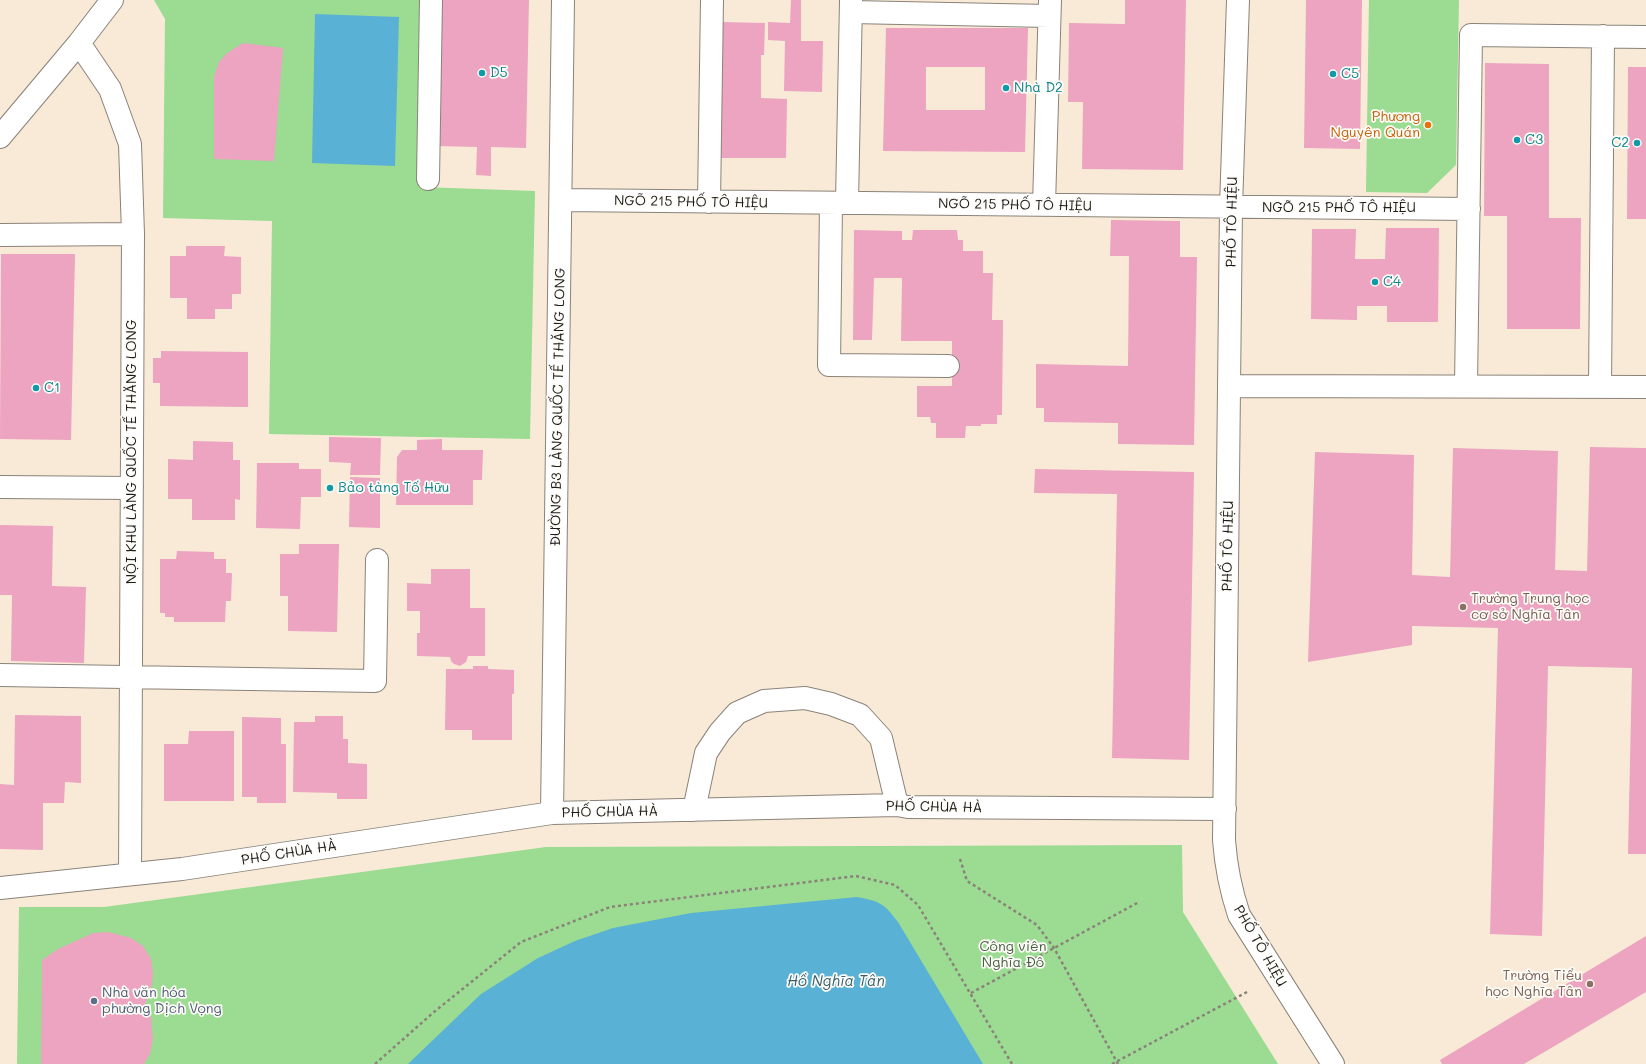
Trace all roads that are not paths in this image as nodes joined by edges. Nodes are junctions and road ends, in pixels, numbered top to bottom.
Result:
1 (112, 0) edge
2 (432, 0) edge
3 (563, 0) edge
4 (712, 0) edge
5 (1238, 0) edge
6 (851, 6) edge
7 (1049, 8) edge
8 (1603, 36) junction
9 (1646, 37) edge
10 (80, 43) junction
11 (0, 137) edge
12 (428, 179) dead end
13 (561, 200) junction
14 (709, 202) junction
15 (839, 203) junction
16 (1044, 205) junction
17 (1231, 207) junction
18 (1469, 209) junction
19 (133, 234) junction
20 (0, 235) edge
21 (948, 366) dead end
22 (1230, 386) junction
23 (1466, 386) junction
24 (1600, 387) junction
25 (1646, 387) edge
26 (0, 487) edge
27 (132, 488) junction
28 (377, 560) dead end
29 (0, 675) edge
30 (131, 678) junction
31 (897, 805) junction
32 (1225, 809) junction
33 (694, 810) junction
34 (552, 813) junction
35 (130, 874) junction
36 (0, 888) edge
37 (1333, 1064) edge

1 - 10 street
2 - 12 street
3 - 13 street, ĐƯỜNG B3 LÀNG QUỐC TẾ THĂNG LONG
4 - 14 street
5 - 17 street, PHỐ TÔ HIỆU
6 - 7 street
6 - 15 street
7 - 16 street
8 - 9 street
8 - 18 street
8 - 24 street
10 - 11 street
10 - 19 street, NỘI KHU LÀNG QUỐC TẾ THĂNG LONG
13 - 14 street, NGÕ 215 PHỐ TÔ HIỆU
13 - 34 street, ĐƯỜNG B3 LÀNG QUỐC TẾ THĂNG LONG
14 - 15 street, NGÕ 215 PHỐ TÔ HIỆU
15 - 16 street, NGÕ 215 PHỐ TÔ HIỆU
15 - 21 street
16 - 17 street, NGÕ 215 PHỐ TÔ HIỆU
17 - 18 street, NGÕ 215 PHỐ TÔ HIỆU
17 - 22 street, PHỐ TÔ HIỆU
18 - 23 street
19 - 20 street
19 - 27 street, NỘI KHU LÀNG QUỐC TẾ THĂNG LONG
22 - 23 street
22 - 32 street, PHỐ TÔ HIỆU
23 - 24 street
24 - 25 street
26 - 27 street
27 - 30 street, NỘI KHU LÀNG QUỐC TẾ THĂNG LONG
28 - 30 street
29 - 30 street
30 - 35 street, NỘI KHU LÀNG QUỐC TẾ THĂNG LONG
31 - 32 street, PHỐ CHÙA HÀ
31 - 33 street, PHỐ CHÙA HÀ
31 - 33 street
32 - 37 street, PHỐ TÔ HIỆU
33 - 34 street, PHỐ CHÙA HÀ
34 - 35 street, PHỐ CHÙA HÀ
35 - 36 street, PHỐ CHÙA HÀ

